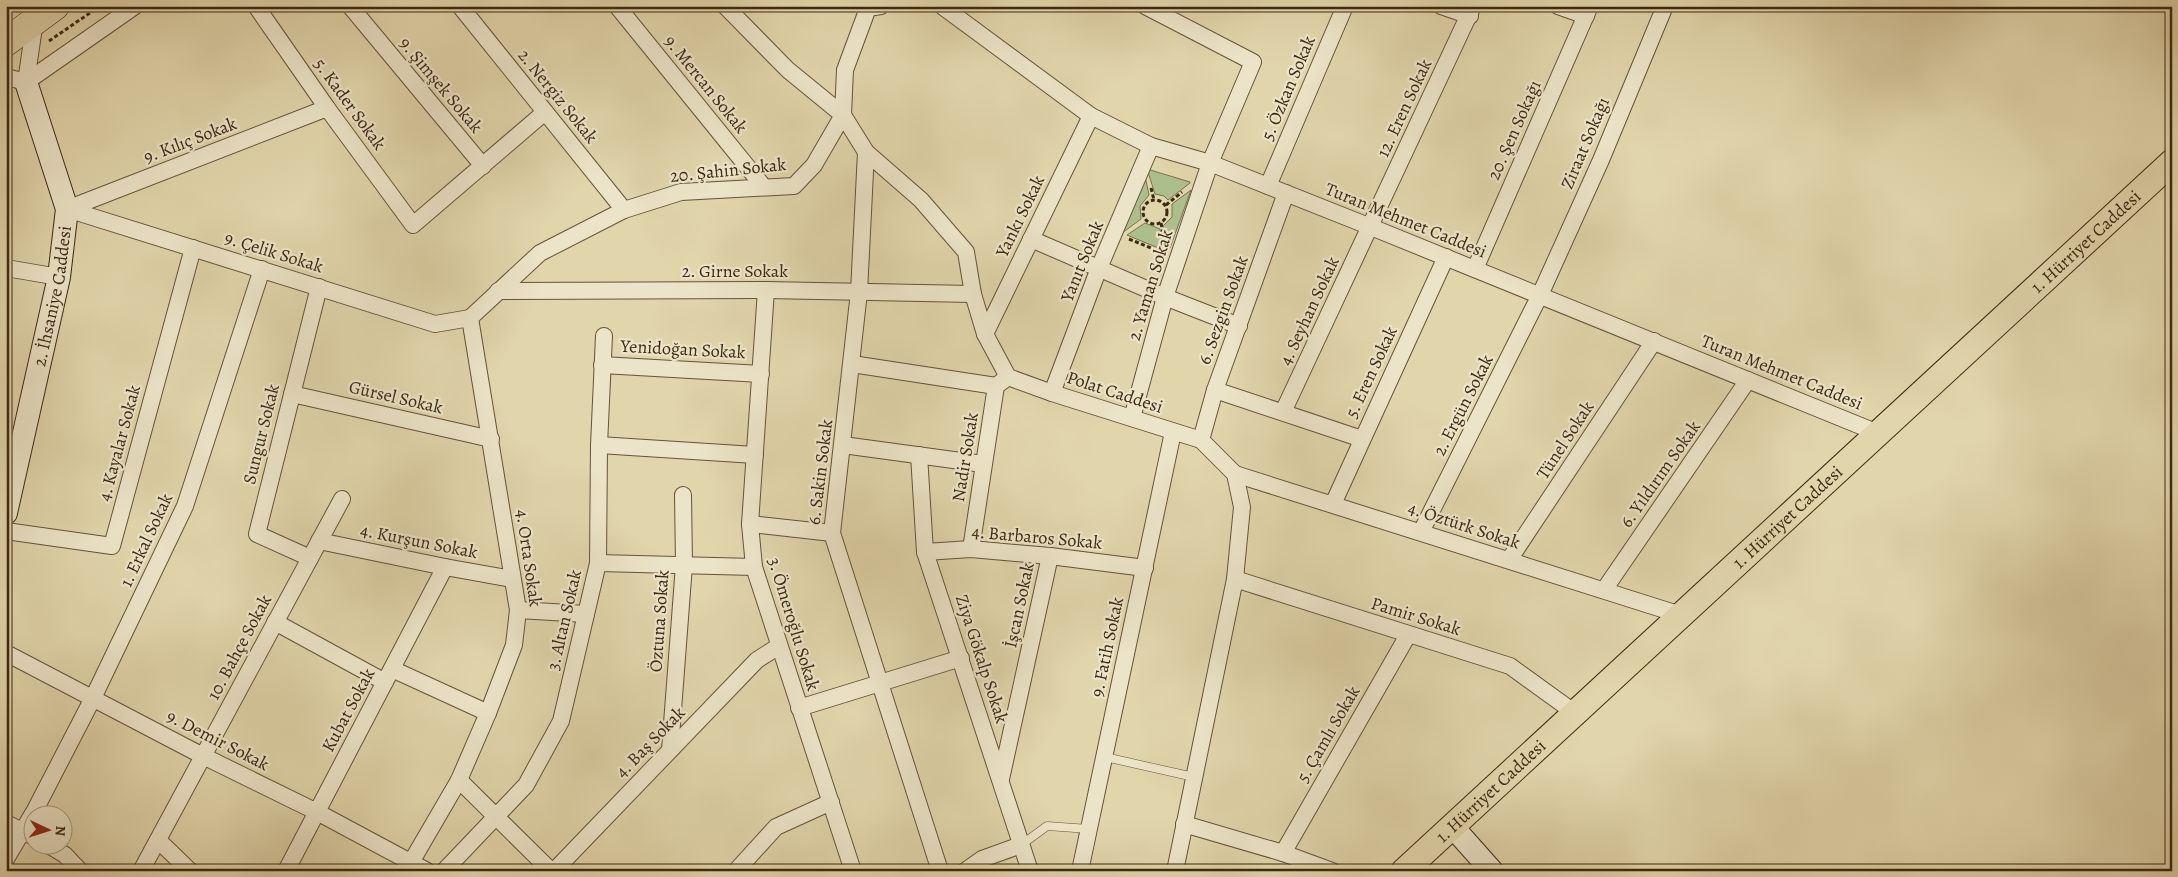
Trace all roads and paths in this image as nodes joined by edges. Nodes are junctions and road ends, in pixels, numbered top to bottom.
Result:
1 (100, 6) edge
2 (135, 6) edge
3 (256, 6) edge
4 (350, 6) edge
5 (460, 6) edge
6 (617, 6) edge
7 (725, 6) edge
8 (942, 6) edge
9 (1145, 6) edge
10 (1345, 6) edge
11 (1441, 6) edge
12 (1558, 6) edge
13 (1665, 6) edge
14 (872, 7) edge
15 (1471, 11) edge
16 (1588, 11) edge
17 (45, 13) edge
18 (6, 42) edge
19 (30, 54) junction
20 (16, 80) edge
21 (327, 108) junction
22 (545, 112) junction
23 (843, 116) junction
24 (1091, 116) junction
25 (1151, 146) junction
26 (866, 152) junction
27 (2172, 162) edge
28 (1210, 163) junction
29 (482, 166) junction
30 (764, 186) junction
31 (1268, 186) junction
32 (1286, 194) junction
33 (67, 209) junction
34 (624, 210) junction
35 (1161, 223) junction
36 (1371, 227) junction
37 (1115, 233) junction
38 (1032, 239) junction
39 (193, 248) junction
40 (1446, 257) junction
41 (6, 268) edge
42 (1099, 268) junction
43 (262, 269) junction
44 (1475, 269) junction
45 (59, 277) junction
46 (319, 287) junction
47 (766, 290) junction
48 (498, 291) junction
49 (859, 292) junction
50 (973, 294) junction
51 (1540, 295) junction
52 (1165, 297) junction
53 (470, 318) junction
54 (1239, 326) junction
55 (985, 334) junction
56 (604, 336) dead end
57 (1654, 341) junction
58 (852, 364) junction
59 (602, 365) junction
60 (761, 374) junction
61 (1748, 380) junction
62 (1002, 382) junction
63 (1215, 390) junction
64 (1052, 393) junction
65 (292, 394) junction
66 (1283, 412) junction
67 (1132, 418) junction
68 (1173, 432) junction
69 (1878, 433) junction
70 (491, 439) junction
71 (1362, 439) junction
72 (1201, 440) junction
73 (599, 445) junction
74 (843, 445) junction
75 (14, 453) edge
76 (755, 455) junction
77 (919, 455) junction
78 (983, 464) junction
79 (1235, 474) junction
80 (683, 495) dead end
81 (342, 499) dead end
82 (1333, 504) junction
83 (6, 513) edge
84 (750, 524) junction
85 (6, 532) edge
86 (1421, 532) junction
87 (832, 533) junction
88 (319, 541) junction
89 (971, 549) junction
90 (925, 552) junction
91 (1050, 556) junction
92 (310, 558) junction
93 (1509, 560) junction
94 (598, 563) junction
95 (684, 565) junction
96 (754, 567) junction
97 (445, 568) junction
98 (1144, 568) junction
99 (512, 579) junction
100 (1234, 579) junction
101 (1604, 590) junction
102 (518, 610) junction
103 (586, 614) junction
104 (1681, 615) junction
105 (276, 622) junction
106 (1408, 635) junction
107 (779, 646) junction
108 (6, 653) edge
109 (961, 658) junction
110 (388, 675) junction
111 (880, 683) junction
112 (93, 698) junction
113 (799, 708) junction
114 (488, 713) junction
115 (1575, 713) junction
116 (670, 750) junction
117 (203, 756) junction
118 (1105, 757) junction
119 (1194, 777) junction
120 (1001, 779) junction
121 (459, 780) junction
122 (831, 802) junction
123 (39, 804) edge
124 (317, 812) junction
125 (496, 816) junction
126 (6, 823) edge
127 (1184, 824) junction
128 (1452, 826) junction
129 (1089, 829) junction
130 (22, 830) edge
131 (22, 840) edge
132 (158, 840) junction
133 (1020, 845) junction
134 (1283, 853) junction
135 (63, 854) edge
136 (6, 859) edge
137 (409, 866) edge
138 (80, 871) edge
139 (141, 871) edge
140 (190, 871) edge
141 (286, 871) edge
142 (427, 871) edge
143 (444, 871) edge
144 (553, 871) edge
145 (736, 871) edge
146 (853, 871) edge
147 (940, 871) edge
148 (965, 871) edge
149 (1030, 871) edge
150 (1080, 871) edge
151 (1175, 871) edge
152 (1332, 871) edge
153 (1404, 871) edge
154 (1492, 871) edge

1 - 19 path
2 - 20 street
3 - 21 street, 5. Kader Sokak
4 - 29 street, 9. Şimşek Sokak
5 - 22 street, 2. Nergiz Sokak
6 - 30 street, 9. Mercan Sokak
7 - 23 street
8 - 24 street, Turan Mehmet Caddesi
9 - 28 street, 2. Yaman Sokak
10 - 31 street, 5. Özkan Sokak
11 - 15 street
12 - 16 street
13 - 51 street, Ziraat Sokağı
14 - 23 street
15 - 36 street, 12. Eren Sokak
16 - 44 street, 20. Şen Sokağı
17 - 18 highway
17 - 19 street
19 - 20 street
20 - 33 street, 2. İhsaniye Caddesi
21 - 29 street, 5. Kader Sokak
21 - 33 street, 9. Kılıç Sokak
22 - 29 street
22 - 34 street, 2. Nergiz Sokak
23 - 26 street
23 - 30 street, 20. Şahin Sokak
24 - 25 street, Turan Mehmet Caddesi
24 - 38 street, Yankı Sokak
25 - 28 street, Turan Mehmet Caddesi
25 - 37 street, Yanıt Sokak
26 - 49 street, 6. Sakin Sokak
26 - 50 street
27 - 69 main road, 1. Hürriyet Caddesi
28 - 31 street, Turan Mehmet Caddesi
28 - 52 street, 2. Yaman Sokak
30 - 34 street, 20. Şahin Sokak
31 - 32 street, Turan Mehmet Caddesi
32 - 36 street, Turan Mehmet Caddesi
32 - 54 street, 6. Sezgin Sokak
33 - 39 street, 9. Çelik Sokak
33 - 45 street, 2. İhsaniye Caddesi
34 - 48 street, 20. Şahin Sokak
35 - 35 path
35 - 37 path
36 - 40 street, Turan Mehmet Caddesi
36 - 66 street, 4. Seyhan Sokak
37 - 42 street, Yanıt Sokak
38 - 42 street
38 - 55 street, Yankı Sokak
39 - 43 street, 9. Çelik Sokak
39 - 85 street, 4. Kayalar Sokak
40 - 44 street, Turan Mehmet Caddesi
40 - 71 street, 5. Eren Sokak
41 - 45 street
42 - 52 street
42 - 64 street, Yanıt Sokak
43 - 46 street, 9. Çelik Sokak
43 - 112 street, 1. Erkal Sokak
44 - 51 street, Turan Mehmet Caddesi
45 - 75 street, 2. İhsaniye Caddesi
46 - 53 street, 9. Çelik Sokak
46 - 65 street, Sungur Sokak
47 - 48 street, 2. Girne Sokak
47 - 49 street, 2. Girne Sokak
47 - 60 street, 3. Ömeroğlu Sokak
48 - 53 street, 20. Şahin Sokak
49 - 50 street, 2. Girne Sokak
49 - 58 street, 6. Sakin Sokak
50 - 55 street
51 - 57 street, Turan Mehmet Caddesi
51 - 86 street, 2. Ergün Sokak
52 - 54 street
52 - 67 street, 2. Yaman Sokak
53 - 70 street, 4. Orta Sokak
54 - 63 street, 6. Sezgin Sokak
55 - 62 street
56 - 59 street, 3. Altan Sokak
57 - 61 street, Turan Mehmet Caddesi
57 - 93 street, Tünel Sokak
58 - 62 street, Polat Caddesi
58 - 74 street, 6. Sakin Sokak
59 - 60 street, Yenidoğan Sokak
59 - 73 street, 3. Altan Sokak
60 - 76 street, 3. Ömeroğlu Sokak
61 - 69 street, Turan Mehmet Caddesi
61 - 101 street, 6. Yıldırım Sokak
62 - 64 street, Polat Caddesi
62 - 78 street, Nadir Sokak
63 - 66 street
63 - 72 street, 6. Sezgin Sokak
64 - 67 street, Polat Caddesi
65 - 70 street, Gürsel Sokak
65 - 92 street, Sungur Sokak
66 - 71 street
67 - 68 street, Polat Caddesi
68 - 72 street, Polat Caddesi
68 - 98 street, 9. Fatih Sokak
69 - 104 main road, 1. Hürriyet Caddesi
70 - 99 street, 4. Orta Sokak
71 - 82 street, 5. Eren Sokak
72 - 79 street, Polat Caddesi
73 - 76 street
73 - 94 street, 3. Altan Sokak
74 - 77 street
74 - 87 street, 6. Sakin Sokak
75 - 83 street, 2. İhsaniye Caddesi
76 - 84 street, 3. Ömeroğlu Sokak
77 - 78 street
77 - 90 street, Ziya Gökalp Sokak
78 - 89 street, Nadir Sokak
79 - 82 street, 4. Öztürk Sokak
79 - 100 street
80 - 95 street, Öztuna Sokak
81 - 88 street, 10. Bahçe Sokak
82 - 86 street, 4. Öztürk Sokak
84 - 87 street
84 - 96 street, 3. Ömeroğlu Sokak
86 - 93 street, 4. Öztürk Sokak
87 - 111 street, 6. Sakin Sokak
88 - 92 street, 10. Bahçe Sokak
88 - 97 street, 4. Kurşun Sokak
89 - 90 street, 4. Barbaros Sokak
89 - 91 street, 4. Barbaros Sokak
90 - 109 street, Ziya Gökalp Sokak
91 - 98 street, 4. Barbaros Sokak
91 - 120 street, İşcan Sokak
92 - 105 street, 10. Bahçe Sokak
93 - 101 street, 4. Öztürk Sokak
94 - 95 street
94 - 103 street, 3. Altan Sokak
95 - 96 street
95 - 116 street, Öztuna Sokak
96 - 107 street, 3. Ömeroğlu Sokak
97 - 99 street, 4. Kurşun Sokak
97 - 110 street, Kubat Sokak
98 - 118 street, 9. Fatih Sokak
99 - 102 street, 4. Orta Sokak
100 - 106 street, Pamir Sokak
100 - 119 street
101 - 104 street, 4. Öztürk Sokak
102 - 103 street
102 - 114 street, 4. Orta Sokak
103 - 125 street, 3. Altan Sokak
104 - 115 main road, 1. Hürriyet Caddesi
105 - 110 street
105 - 117 street, 10. Bahçe Sokak
106 - 115 street, Pamir Sokak
106 - 134 street, 5. Çamlı Sokak
107 - 113 street, 3. Ömeroğlu Sokak
107 - 116 street, 4. Baş Sokak
108 - 112 street, 9. Demir Sokak
109 - 111 street
109 - 120 street, Ziya Gökalp Sokak
110 - 114 street
110 - 124 street, Kubat Sokak
111 - 113 street
111 - 147 street, 6. Sakin Sokak
112 - 117 street, 9. Demir Sokak
112 - 123 street, 1. Erkal Sokak
113 - 122 street, 3. Ömeroğlu Sokak
114 - 121 street, 4. Orta Sokak
115 - 128 main road, 1. Hürriyet Caddesi
116 - 144 street, 4. Baş Sokak
117 - 124 street, 9. Demir Sokak
117 - 132 street, 10. Bahçe Sokak
118 - 119 lane
118 - 129 street, 9. Fatih Sokak
119 - 127 street
120 - 133 street, Ziya Gökalp Sokak
121 - 125 street
121 - 137 street, 4. Orta Sokak
122 - 145 street
122 - 146 street, 3. Ömeroğlu Sokak
124 - 137 street, 9. Demir Sokak
124 - 141 street, Kubat Sokak
125 - 143 street, 3. Altan Sokak
125 - 144 street
126 - 130 street
127 - 134 street
127 - 151 street
128 - 153 main road, 1. Hürriyet Caddesi
128 - 154 street
129 - 133 lane
129 - 150 street, 9. Fatih Sokak
131 - 136 street, 1. Erkal Sokak
132 - 139 street, 10. Bahçe Sokak
132 - 140 street
133 - 148 street
133 - 149 street, Ziya Gökalp Sokak
134 - 152 street
135 - 138 street
137 - 142 street, 9. Demir Sokak

